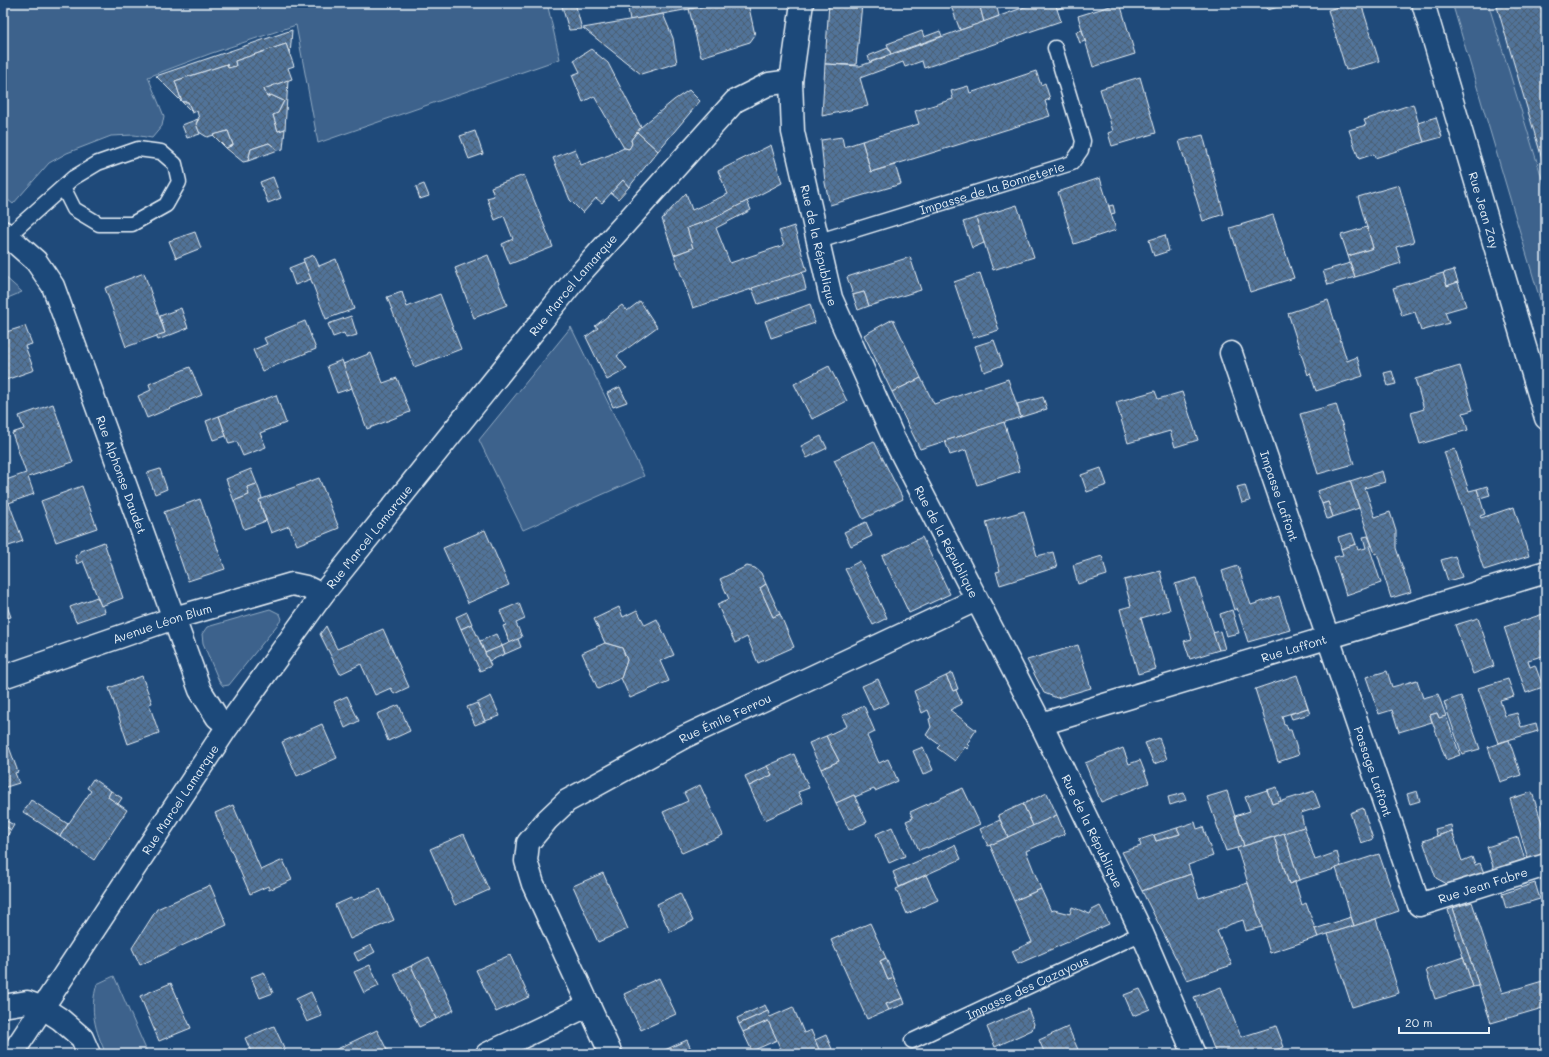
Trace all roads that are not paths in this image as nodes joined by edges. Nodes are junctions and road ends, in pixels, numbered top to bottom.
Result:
1 (802, 3) edge
2 (1424, 3) edge
3 (1055, 48) dead end
4 (791, 81) junction
5 (63, 187) junction
6 (6, 233) edge
7 (818, 241) junction
8 (1231, 353) dead end
9 (1546, 418) edge
10 (1546, 572) edge
11 (322, 595) junction
12 (976, 600) junction
13 (174, 618) junction
14 (1329, 638) junction
15 (3, 677) edge
16 (1041, 724) junction
17 (228, 726) junction
18 (1546, 865) edge
19 (1419, 905) joint
20 (1142, 933) junction
21 (589, 1005) junction
22 (3, 1006) edge
23 (43, 1008) junction
24 (912, 1041) dead end
25 (12, 1054) edge
26 (89, 1054) edge
27 (487, 1054) edge
28 (611, 1054) edge
29 (1194, 1054) edge

1 - 4 street, Rue de la République
2 - 9 street, Rue Jean Zay
3 - 7 lane, Impasse de la Bonneterie
4 - 7 street, Rue de la République
4 - 11 street, Rue Marcel Lamarque
5 - 5 lane
5 - 6 lane
6 - 13 street, Rue Alphonse Daudet
7 - 12 street, Rue de la République
8 - 14 street, Impasse Laffont
10 - 14 street, Rue Laffont
11 - 13 street, Avenue Léon Blum
11 - 17 street, Rue Marcel Lamarque
12 - 16 street, Rue de la République
12 - 21 street, Rue Émile Ferrou
13 - 15 street, Avenue Léon Blum
13 - 17 street, Rue Alphonse Daudet
14 - 16 street, Rue Laffont
14 - 19 street, Passage Laffont
16 - 20 street, Rue de la République
17 - 23 street, Rue Marcel Lamarque
18 - 19 street, Rue Jean Fabre
20 - 24 lane, Impasse des Cazayous
20 - 29 street, Rue de la République
21 - 27 street
21 - 28 street, Rue Émile Ferrou
22 - 23 street
23 - 25 street, Rue Marcel Lamarque
23 - 26 street

